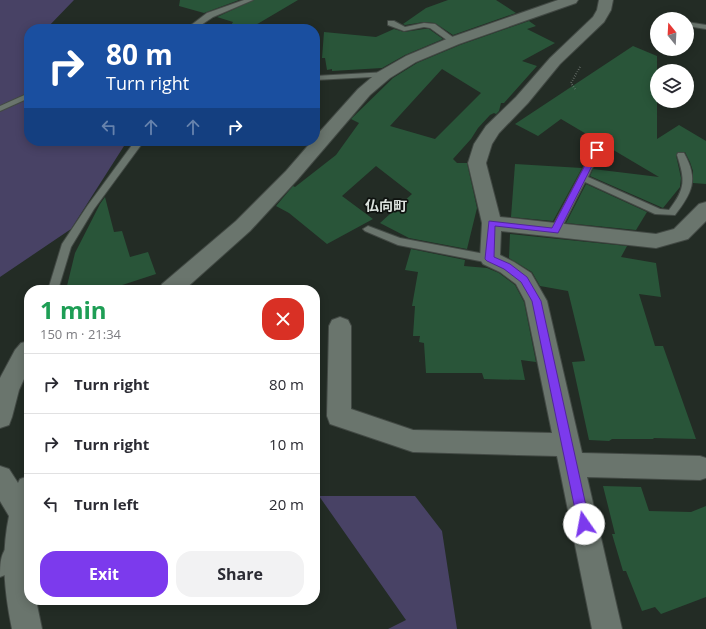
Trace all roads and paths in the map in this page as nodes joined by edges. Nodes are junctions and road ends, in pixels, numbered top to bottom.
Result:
1 (250, 0) edge
2 (571, 0) edge
3 (606, 0) edge
4 (391, 23) dead end
5 (197, 24) edge
6 (694, 25) edge
7 (706, 27) edge
8 (454, 41) junction
9 (387, 74) junction
10 (320, 78) edge
11 (24, 97) edge
12 (0, 109) edge
13 (320, 143) edge
14 (136, 146) edge
15 (317, 146) edge
16 (597, 150) dead end
17 (681, 156) dead end
18 (583, 178) junction
19 (706, 209) edge
20 (492, 223) junction
21 (368, 229) dead end
22 (555, 231) junction
23 (490, 259) junction
24 (55, 285) edge
25 (172, 285) edge
26 (340, 326) dead end
27 (24, 356) edge
28 (0, 416) edge
29 (569, 455) junction
30 (700, 468) dead end
31 (0, 478) edge
32 (24, 498) edge
33 (24, 510) edge
34 (18, 542) junction
35 (0, 570) edge
36 (27, 629) edge
37 (607, 629) edge

1 - 5 lane
2 - 8 street
3 - 20 street
4 - 8 lane
6 - 7 lane
8 - 9 street
9 - 10 lane
9 - 13 street
11 - 12 lane
14 - 24 lane
15 - 25 street
16 - 18 lane
17 - 18 lane
18 - 22 lane
19 - 22 street
20 - 22 street
20 - 23 street
21 - 23 lane
23 - 29 street
26 - 29 street
27 - 28 street
29 - 30 street
29 - 37 street
31 - 32 street
33 - 34 street
34 - 35 lane
34 - 36 street

